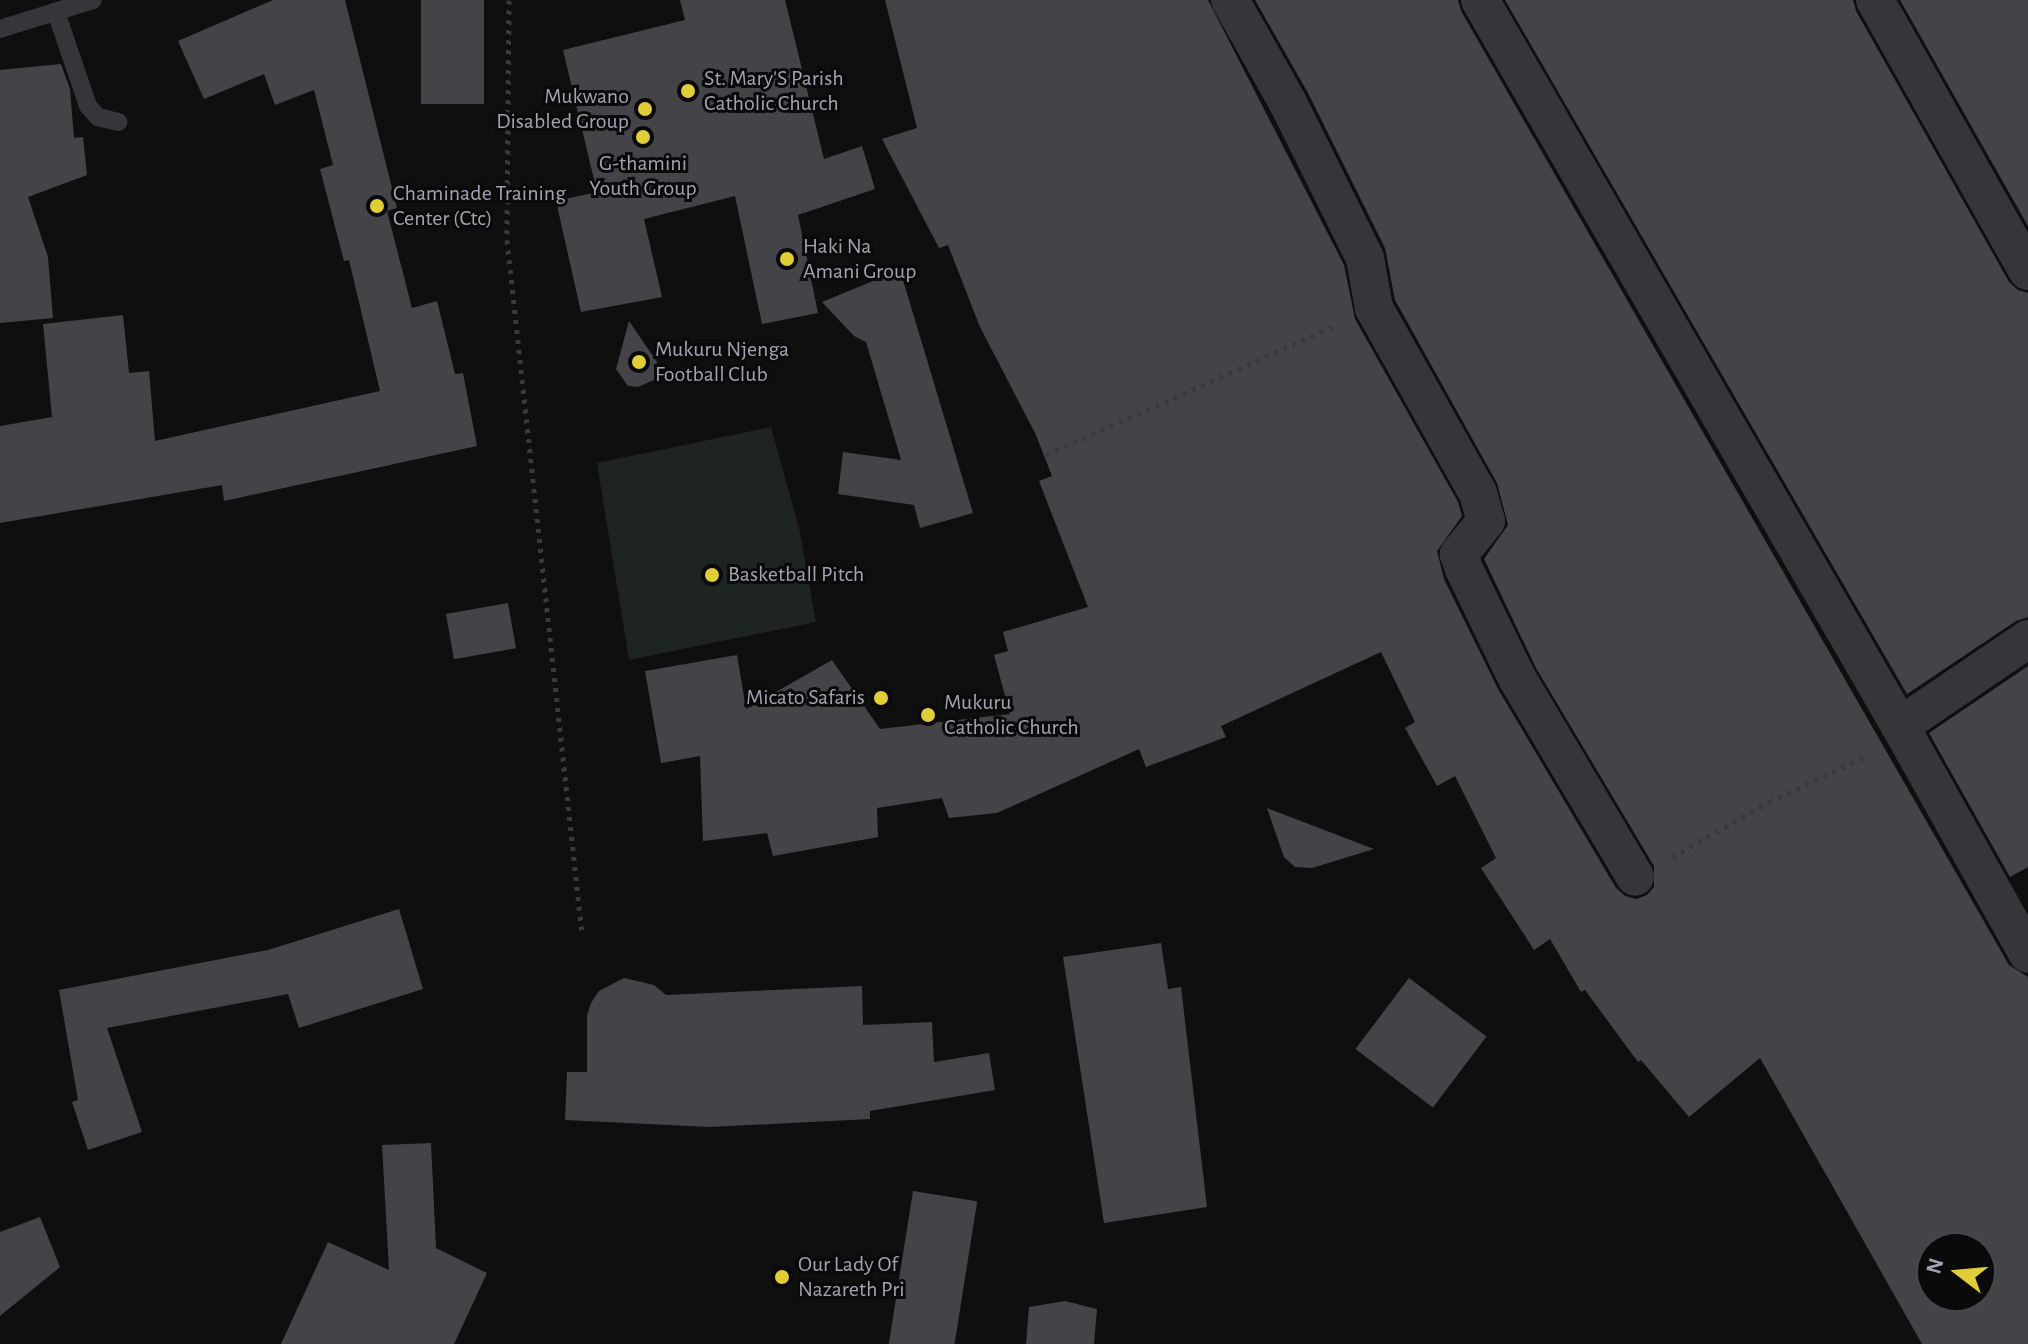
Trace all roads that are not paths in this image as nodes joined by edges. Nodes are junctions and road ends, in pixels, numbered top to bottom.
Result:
1 (93, 0) edge
2 (1230, 0) edge
3 (1480, 0) edge
4 (1875, 0) edge
5 (56, 12) junction
6 (0, 29) edge
7 (118, 122) dead end
8 (2028, 271) edge
9 (2028, 639) edge
10 (1900, 726) junction
11 (1635, 877) road end
12 (2028, 954) edge

1 - 5 lane
2 - 11 street
3 - 10 street
4 - 8 street
5 - 6 lane
5 - 7 lane
9 - 10 street
10 - 12 street

